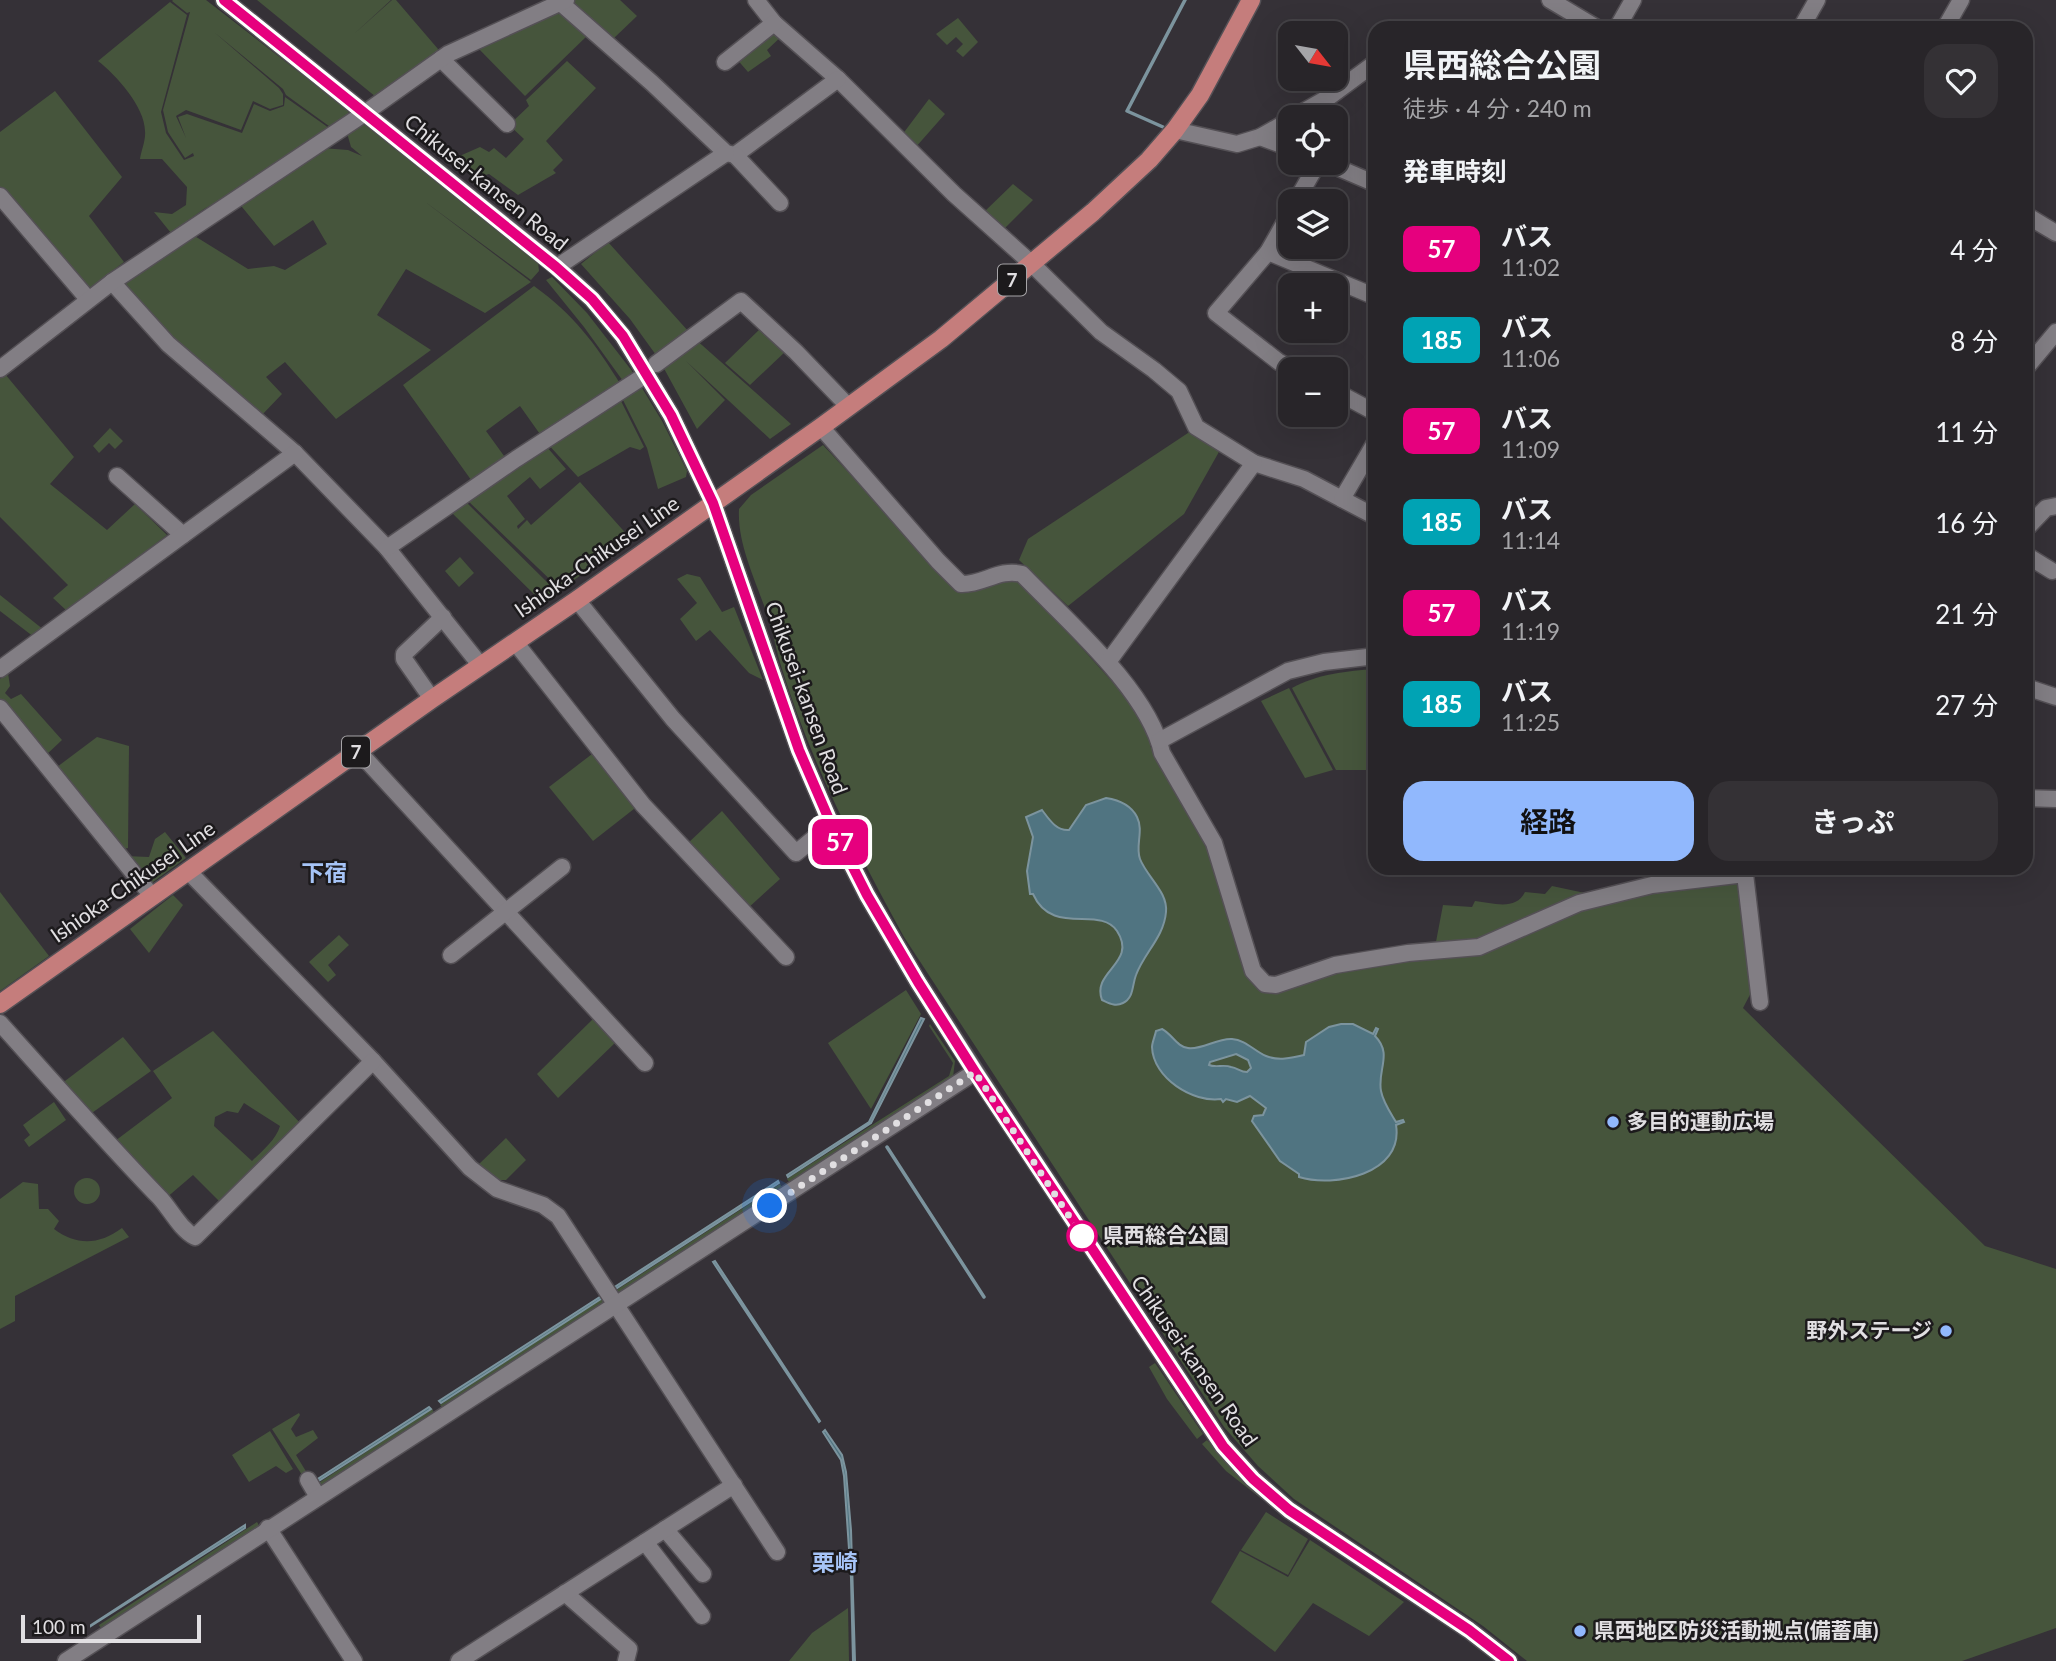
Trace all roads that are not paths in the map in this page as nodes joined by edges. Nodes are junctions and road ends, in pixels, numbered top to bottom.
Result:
1 (224, 0) edge
2 (756, 0) edge
3 (1251, 0) edge
4 (1633, 0) edge
5 (1817, 0) edge
6 (1961, 0) edge
7 (560, 2) edge
8 (1560, 2) edge
9 (1587, 21) edge
10 (1620, 21) edge
11 (1805, 21) edge
12 (1949, 21) edge
13 (774, 23) junction
14 (441, 59) junction
15 (725, 62) dead end
16 (1368, 68) edge
17 (838, 79) junction
18 (1315, 105) edge
19 (365, 113) junction
20 (507, 124) dead end
21 (1278, 126) edge
22 (1175, 130) junction
23 (1260, 137) junction
24 (1278, 144) edge
25 (731, 154) junction
26 (1348, 172) edge
27 (1368, 181) edge
28 (0, 196) edge
29 (780, 203) dead end
30 (2033, 219) edge
31 (2056, 233) edge
32 (1278, 234) edge
33 (1268, 252) junction
34 (1031, 263) junction
35 (556, 267) junction
36 (112, 282) junction
37 (1368, 294) edge
38 (88, 299) junction
39 (2056, 332) edge
40 (2033, 360) edge
41 (1278, 361) edge
42 (0, 369) edge
43 (651, 369) junction
44 (1348, 398) edge
45 (849, 407) junction
46 (1368, 408) edge
47 (821, 428) junction
48 (295, 453) junction
49 (1368, 455) edge
50 (1254, 463) junction
51 (117, 476) dead end
52 (1342, 499) junction
53 (713, 503) junction
54 (2056, 506) edge
55 (1368, 513) edge
56 (2033, 522) edge
57 (183, 535) junction
58 (387, 548) junction
59 (2033, 559) edge
60 (2052, 570) dead end
61 (577, 600) junction
62 (443, 617) junction
63 (515, 642) junction
64 (1368, 657) edge
65 (1108, 662) junction
66 (481, 666) junction
67 (0, 669) edge
68 (2033, 689) edge
69 (2056, 697) edge
70 (432, 699) junction
71 (0, 708) edge
72 (1159, 741) junction
73 (358, 751) junction
74 (2033, 798) edge
75 (2056, 799) edge
76 (831, 824) junction
77 (562, 867) dead end
78 (188, 871) junction
79 (1737, 875) edge
80 (1745, 875) edge
81 (152, 896) junction
82 (506, 912) junction
83 (451, 955) dead end
84 (786, 957) dead end
85 (1760, 1002) dead end
86 (0, 1004) edge
87 (0, 1023) edge
88 (373, 1061) junction
89 (645, 1063) dead end
90 (975, 1072) junction
91 (616, 1305) junction
92 (307, 1480) dead end
93 (734, 1485) junction
94 (318, 1497) junction
95 (268, 1528) junction
96 (665, 1529) junction
97 (645, 1542) junction
98 (777, 1552) dead end
99 (703, 1574) dead end
100 (565, 1593) junction
101 (702, 1616) dead end
102 (65, 1661) edge
103 (354, 1661) edge
104 (460, 1661) edge
105 (626, 1661) edge
106 (1509, 1661) edge

1 - 19 street, Chikusei-kansen Road
2 - 13 street
3 - 22 main road, Ishioka-Chikusei Line / 7
4 - 10 street
5 - 11 street
6 - 12 street
7 - 14 street
7 - 25 street
8 - 9 street
13 - 15 street
13 - 17 street
14 - 19 street
14 - 20 street
16 - 18 street
17 - 25 street
17 - 34 street
19 - 35 street, Chikusei-kansen Road
19 - 36 street
21 - 23 street
22 - 23 street
22 - 34 main road, Ishioka-Chikusei Line / 7
23 - 24 street
25 - 29 street
25 - 35 street
26 - 27 street
28 - 38 street
30 - 31 street
32 - 33 street
33 - 37 street
33 - 41 street
34 - 45 main road, Ishioka-Chikusei Line / 7
34 - 50 street
35 - 43 street, Chikusei-kansen Road
36 - 38 street
36 - 48 street
38 - 42 street
39 - 40 street
43 - 45 street
43 - 53 street, Chikusei-kansen Road
43 - 58 street
44 - 46 street
45 - 47 main road, Ishioka-Chikusei Line / 7
47 - 53 main road, Ishioka-Chikusei Line / 7
47 - 65 street
48 - 57 street
48 - 58 street
49 - 52 street
50 - 52 street
50 - 65 street
51 - 57 street
52 - 55 street
53 - 61 main road, Ishioka-Chikusei Line / 7
53 - 76 street, Chikusei-kansen Road
54 - 56 street
57 - 67 street
58 - 62 street
59 - 60 street
61 - 63 main road, Ishioka-Chikusei Line / 7
61 - 76 street
62 - 66 street
62 - 70 street
63 - 66 main road, Ishioka-Chikusei Line / 7
63 - 84 street
64 - 72 street
65 - 72 street
66 - 70 main road, Ishioka-Chikusei Line / 7
68 - 69 street
70 - 73 main road, Ishioka-Chikusei Line / 7
71 - 81 street
72 - 79 street
73 - 78 main road, Ishioka-Chikusei Line / 7
73 - 82 street
74 - 75 street
76 - 90 street, Chikusei-kansen Road
77 - 82 street
78 - 81 main road, Ishioka-Chikusei Line / 7
78 - 88 street
80 - 85 street
81 - 86 main road, Ishioka-Chikusei Line / 7
82 - 83 street
82 - 89 street
87 - 88 street
88 - 91 street
90 - 91 street
90 - 106 street, Chikusei-kansen Road
91 - 93 street
91 - 94 street
92 - 94 street
93 - 96 street
93 - 98 street
94 - 95 street
95 - 102 street
95 - 103 street
96 - 97 street
96 - 99 street
97 - 100 street
97 - 101 street
100 - 104 street
100 - 105 street

